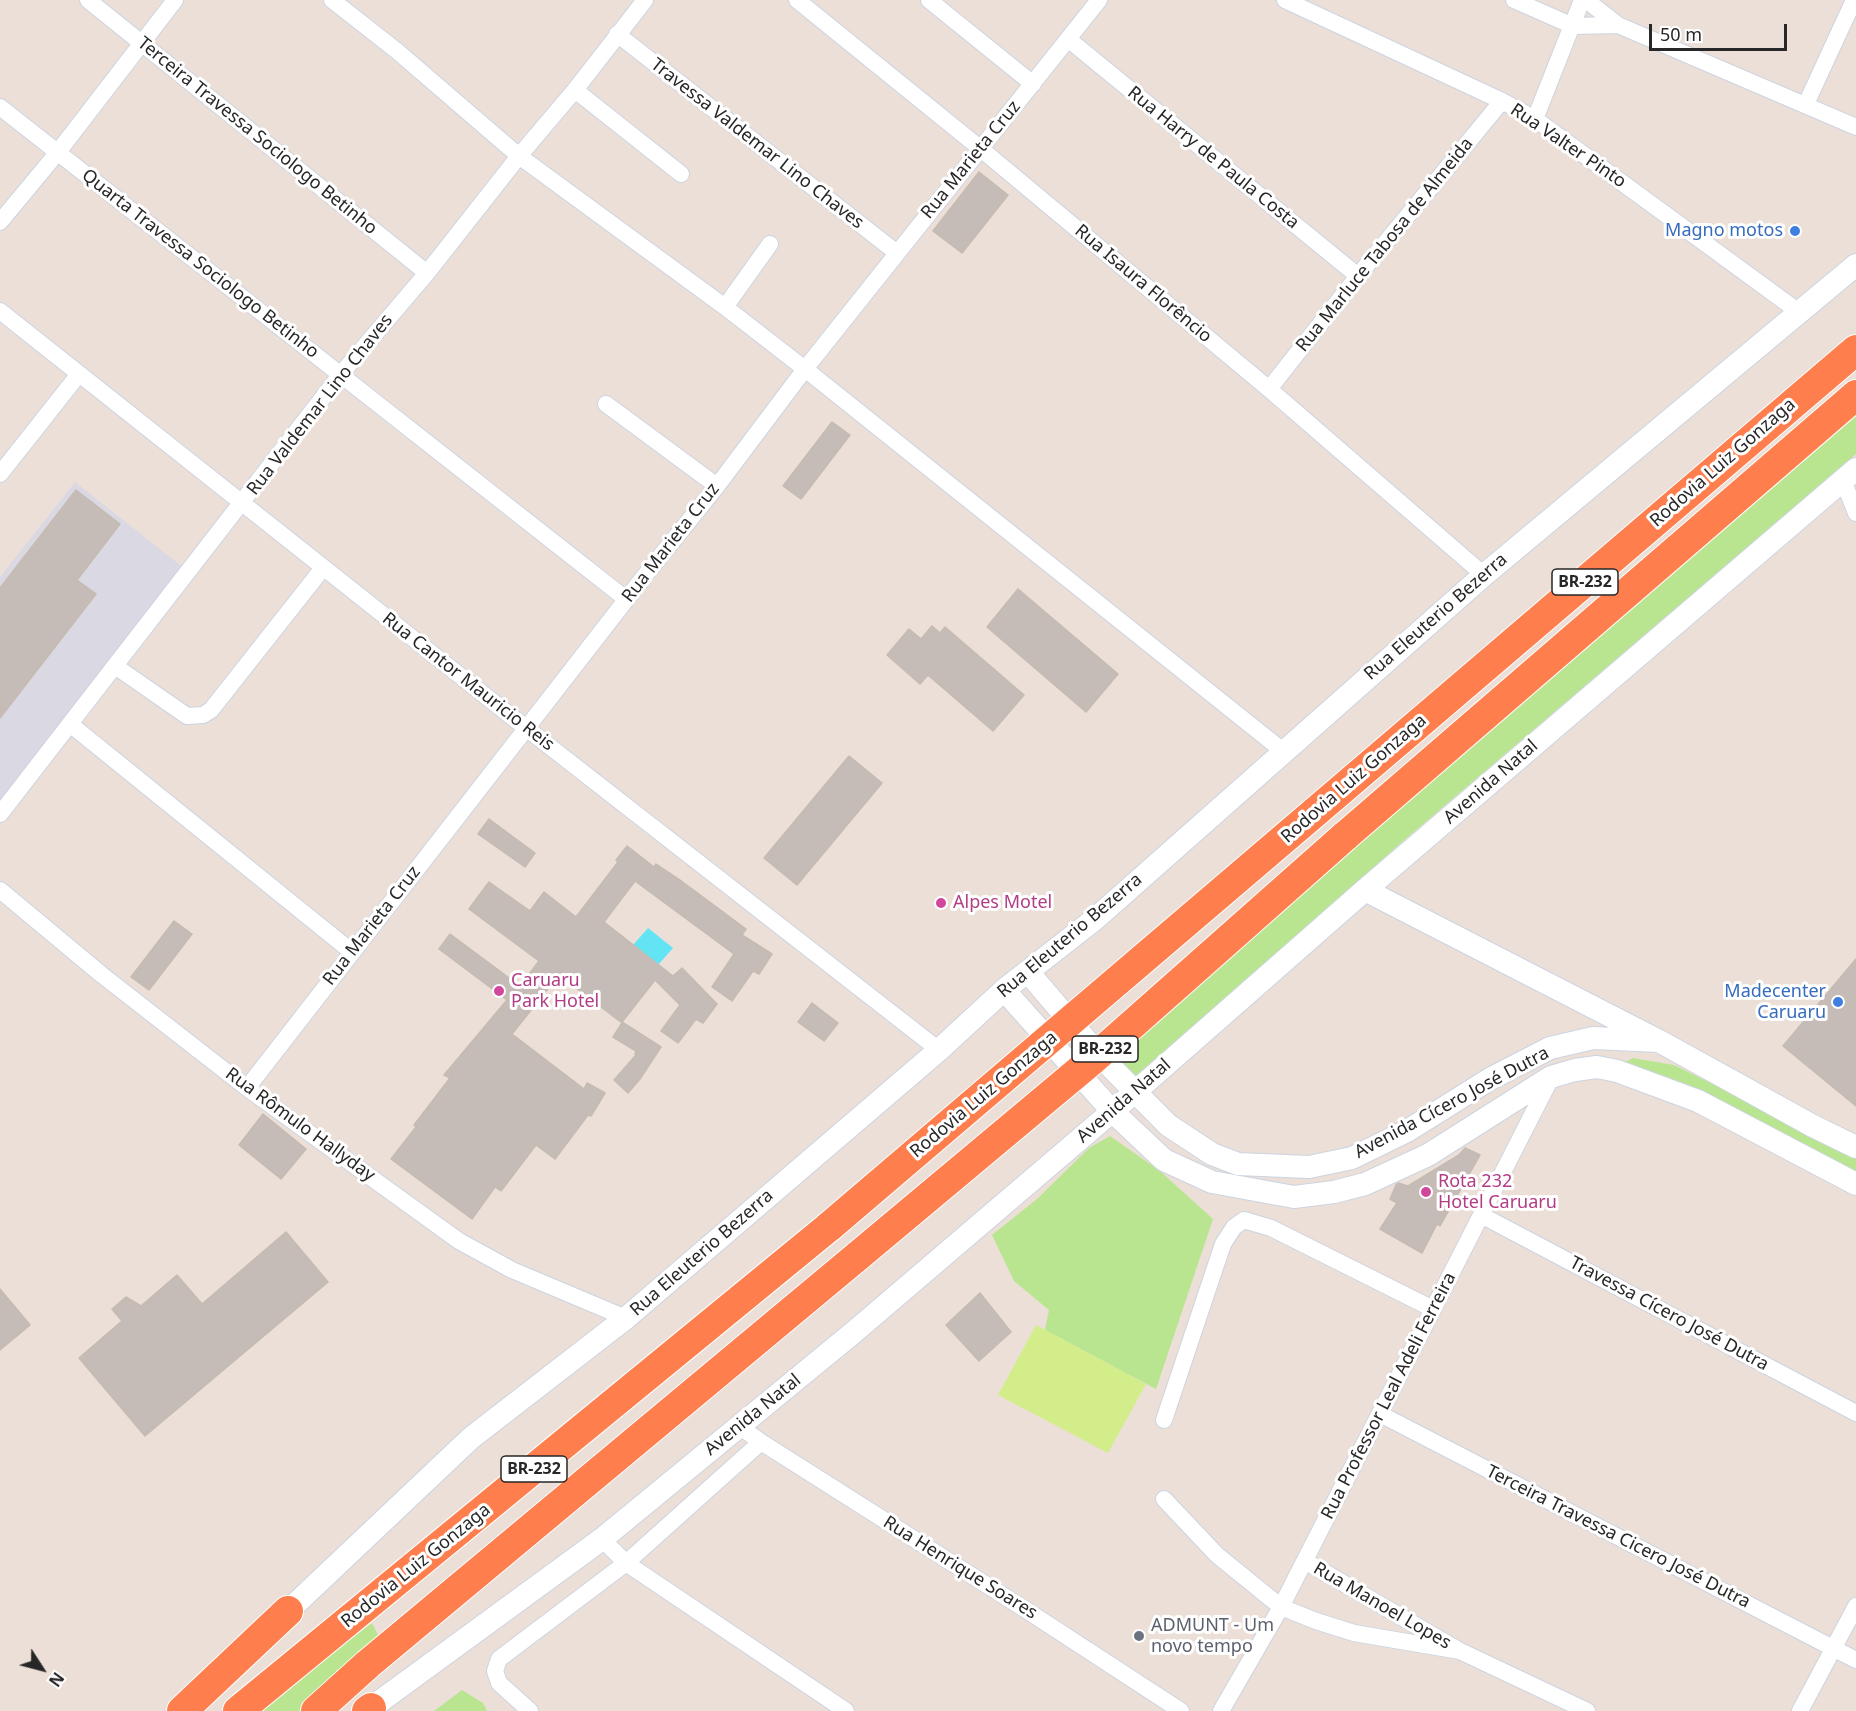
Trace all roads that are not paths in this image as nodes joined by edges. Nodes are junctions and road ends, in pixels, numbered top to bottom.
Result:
1 (88, 0) edge
2 (175, 0) edge
3 (332, 0) edge
4 (645, 0) edge
5 (797, 0) edge
6 (929, 0) edge
7 (1099, 0) edge
8 (1285, 0) edge
9 (1514, 0) edge
10 (1584, 0) edge
11 (1854, 0) edge
12 (1618, 25) junction
13 (1572, 26) junction
14 (617, 34) junction
15 (1068, 39) junction
16 (141, 42) junction
17 (1033, 84) junction
18 (575, 90) junction
19 (1502, 101) junction
20 (1806, 104) junction
21 (0, 107) edge
22 (1535, 119) junction
23 (1856, 127) edge
24 (981, 149) junction
25 (58, 152) junction
26 (519, 156) junction
27 (681, 174) dead end
28 (0, 222) edge
29 (770, 244) dead end
30 (897, 253) junction
31 (1856, 265) edge
32 (427, 273) junction
33 (1358, 276) junction
34 (725, 307) junction
35 (0, 311) edge
36 (1799, 312) junction
37 (1856, 350) edge
38 (805, 369) junction
39 (79, 374) junction
40 (341, 374) junction
41 (1269, 389) junction
42 (1856, 395) edge
43 (606, 404) dead end
44 (0, 474) edge
45 (1850, 474) edge
46 (717, 486) junction
47 (242, 503) junction
48 (1856, 513) edge
49 (323, 568) junction
50 (1484, 575) junction
51 (626, 599) junction
52 (115, 666) junction
53 (70, 724) junction
54 (526, 728) junction
55 (1283, 751) junction
56 (0, 814) edge
57 (0, 890) edge
58 (1365, 890) junction
59 (352, 952) junction
60 (1028, 972) junction
61 (1004, 990) junction
62 (1659, 1041) junction
63 (939, 1050) junction
64 (1551, 1077) junction
65 (247, 1088) junction
66 (1135, 1092) junction
67 (1113, 1112) junction
68 (1856, 1147) edge
69 (1856, 1184) edge
70 (1481, 1215) junction
71 (1433, 1309) junction
72 (626, 1318) junction
73 (1856, 1413) edge
74 (1380, 1414) junction
75 (1164, 1420) dead end
76 (739, 1426) junction
77 (761, 1442) junction
78 (1164, 1499) dead end
79 (602, 1539) junction
80 (1305, 1561) junction
81 (626, 1563) junction
82 (1856, 1606) edge
83 (1281, 1608) junction
84 (288, 1611) joint
85 (1834, 1649) junction
86 (1460, 1651) junction
87 (1856, 1660) edge
88 (369, 1710) edge
89 (182, 1711) edge
90 (238, 1711) edge
91 (316, 1711) edge
92 (530, 1711) edge
93 (846, 1711) edge
94 (1182, 1711) edge
95 (1221, 1711) edge
96 (1587, 1711) edge
97 (1800, 1711) edge

1 - 16 street, Terceira Travessa Sociologo Betinho
2 - 16 street
3 - 26 street
4 - 14 street, Rua Valdemar Lino Chaves
5 - 24 street, Rua Isaura Florêncio
6 - 17 street
7 - 15 street, Rua Marieta Cruz
8 - 19 street, Rua Valter Pinto
9 - 13 street
10 - 12 street
10 - 13 street
11 - 20 street
12 - 13 street
12 - 20 street
13 - 22 street
14 - 18 street, Rua Valdemar Lino Chaves
14 - 30 street, Travessa Valdemar Lino Chaves
15 - 17 street, Rua Marieta Cruz
15 - 33 street, Rua Harry de Paula Costa
16 - 25 street
16 - 32 street, Terceira Travessa Sociologo Betinho
17 - 24 street, Rua Marieta Cruz
18 - 26 street, Rua Valdemar Lino Chaves
18 - 27 street
19 - 22 street, Rua Valter Pinto
19 - 33 street, Rua Marluce Tabosa de Almeida
20 - 23 street
21 - 25 street, Quarta Travessa Sociologo Betinho
22 - 36 street, Rua Valter Pinto
24 - 30 street, Rua Marieta Cruz
24 - 41 street, Rua Isaura Florêncio
25 - 28 street
25 - 40 street, Quarta Travessa Sociologo Betinho
26 - 32 street, Rua Valdemar Lino Chaves
26 - 34 street
29 - 34 street
30 - 38 street, Rua Marieta Cruz
31 - 36 street, Rua Eleuterio Bezerra
32 - 40 street, Rua Valdemar Lino Chaves
33 - 41 street, Rua Marluce Tabosa de Almeida
34 - 38 street
35 - 39 street, Rua Cantor Mauricio Reis
36 - 50 street, Rua Eleuterio Bezerra
37 - 90 highway, Rodovia Luiz Gonzaga / BR-232, bridge
38 - 46 street, Rua Marieta Cruz
38 - 55 street
39 - 44 street
39 - 47 street, Rua Cantor Mauricio Reis
40 - 47 street, Rua Valdemar Lino Chaves
40 - 51 street, Quarta Travessa Sociologo Betinho
41 - 50 street, Rua Isaura Florêncio
42 - 91 highway, Rodovia Luiz Gonzaga / BR-232, bridge
43 - 46 street
45 - 48 street
45 - 58 street, Avenida Natal
46 - 51 street, Rua Marieta Cruz
47 - 49 street, Rua Cantor Mauricio Reis
47 - 52 street, Rua Valdemar Lino Chaves
49 - 52 street
49 - 54 street, Rua Cantor Mauricio Reis
50 - 55 street, Rua Eleuterio Bezerra
51 - 54 street, Rua Marieta Cruz
52 - 53 street, Rua Valdemar Lino Chaves
53 - 56 street, Rua Valdemar Lino Chaves
53 - 59 street
54 - 59 street, Rua Marieta Cruz
54 - 63 street, Rua Cantor Mauricio Reis
55 - 60 street, Rua Eleuterio Bezerra
57 - 65 street, Rua Rômulo Hallyday
58 - 62 street
58 - 66 street, Avenida Natal
59 - 65 street, Rua Marieta Cruz
60 - 61 street, Rua Eleuterio Bezerra
60 - 66 street, Avenida Cícero José Dutra
61 - 63 street, Rua Eleuterio Bezerra
61 - 67 street, Avenida Cícero José Dutra
62 - 66 street, Avenida Cícero José Dutra
62 - 68 street, Avenida Cícero José Dutra
63 - 72 street, Rua Eleuterio Bezerra
64 - 67 street, Avenida Cícero José Dutra
64 - 69 street, Avenida Cícero José Dutra
64 - 70 street, Rua Professor Leal Adeli Ferreira
65 - 72 street, Rua Rômulo Hallyday
66 - 67 street, Avenida Natal
67 - 76 street, Avenida Natal
70 - 71 street, Rua Professor Leal Adeli Ferreira
70 - 73 street, Travessa Cícero José Dutra
71 - 74 street, Rua Professor Leal Adeli Ferreira
71 - 75 street
72 - 84 street, Rua Eleuterio Bezerra
74 - 80 street, Rua Professor Leal Adeli Ferreira
74 - 85 street, Terceira Travessa Cicero José Dutra
76 - 77 street, Rua Henrique Soares
76 - 79 street, Avenida Natal
77 - 81 street
77 - 94 street, Rua Henrique Soares
78 - 83 street, Rua Manoel Lopes
79 - 81 street
79 - 88 street, Avenida Natal
80 - 83 street, Rua Professor Leal Adeli Ferreira
80 - 86 street, Rua Manoel Lopes
81 - 92 street
81 - 93 street
82 - 85 street
83 - 86 street, Rua Manoel Lopes
83 - 95 street, Rua Professor Leal Adeli Ferreira
84 - 89 highway
85 - 87 street, Terceira Travessa Cicero José Dutra
85 - 97 street
86 - 96 street, Rua Manoel Lopes

